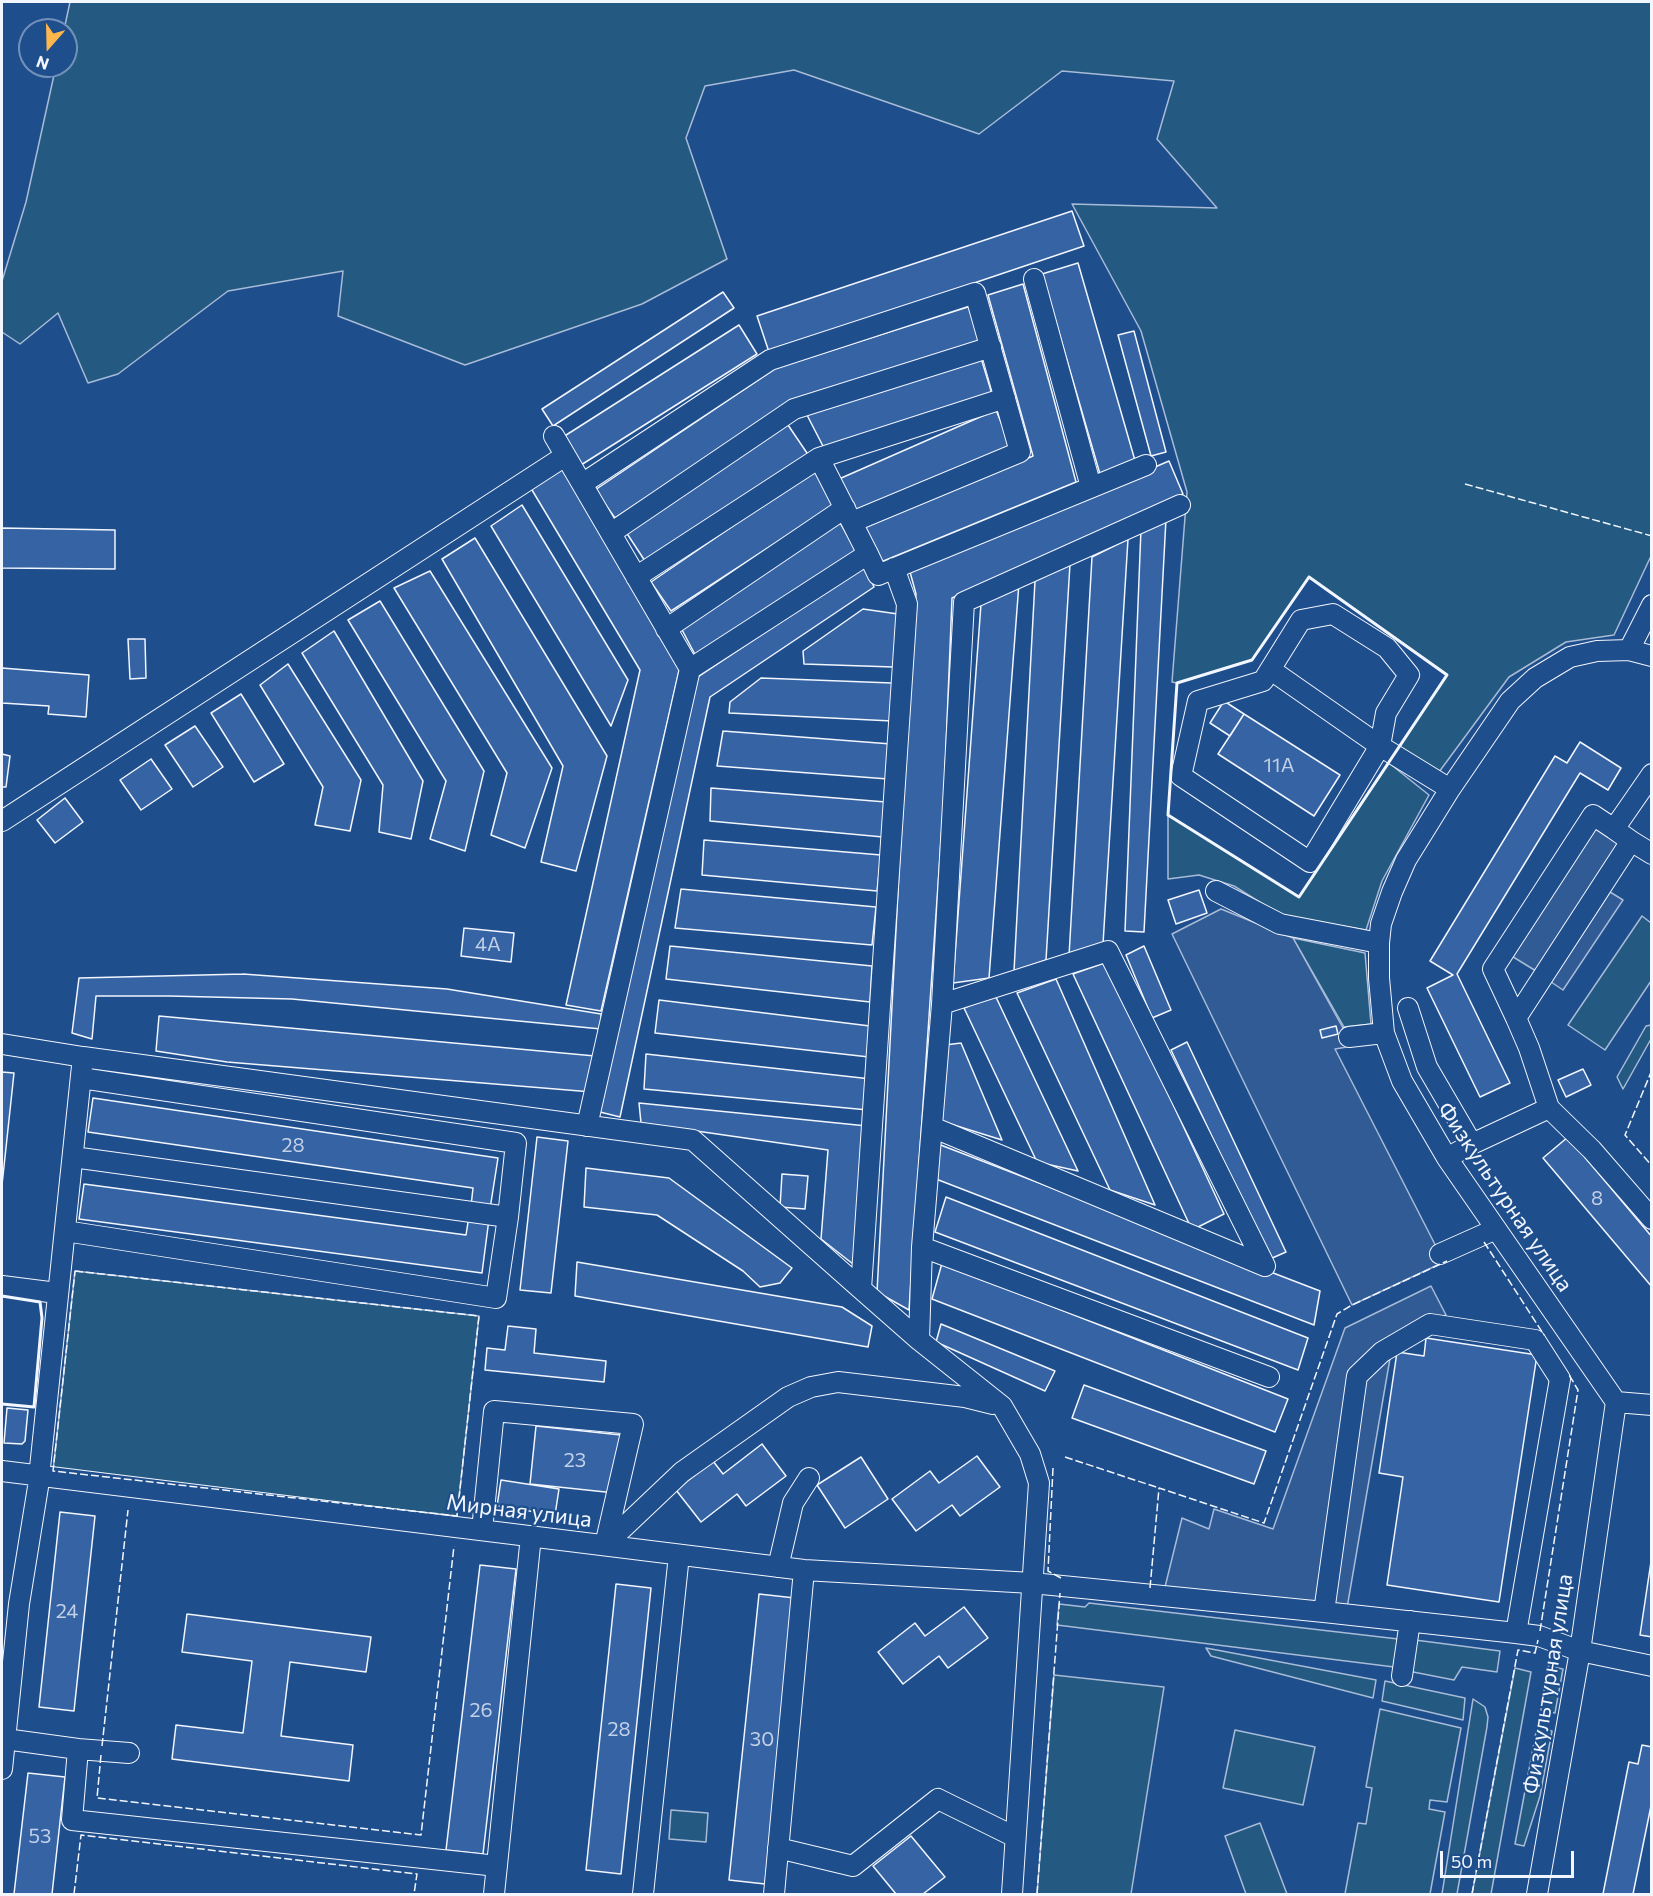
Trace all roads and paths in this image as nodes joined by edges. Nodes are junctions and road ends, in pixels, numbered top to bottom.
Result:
1 (1034, 279) dead end
2 (991, 347) junction
3 (1005, 398) junction
4 (554, 435) dead end
5 (565, 456) junction
6 (819, 458) junction
7 (1146, 465) dead end
8 (582, 484) junction
9 (1091, 487) junction
10 (1180, 505) dead end
11 (848, 515) junction
12 (611, 533) junction
13 (868, 554) junction
14 (894, 568) junction
15 (636, 577) junction
16 (1652, 605) edge
17 (666, 629) junction
18 (1629, 650) junction
19 (1652, 656) edge
20 (690, 669) junction
21 (1271, 670) junction
22 (1380, 746) junction
23 (1652, 774) edge
24 (1450, 789) junction
25 (2, 821) edge
26 (1614, 829) junction
27 (1631, 841) junction
28 (1652, 854) edge
29 (1216, 891) dead end
30 (1379, 943) junction
31 (942, 1004) junction
32 (1408, 1008) dead end
33 (1516, 1018) junction
34 (1384, 1033) junction
35 (1349, 1037) dead end
36 (2, 1044) edge
37 (83, 1057) junction
38 (81, 1078) junction
39 (1549, 1108) junction
40 (587, 1126) junction
41 (932, 1127) junction
42 (1472, 1144) junction
43 (73, 1158) junction
44 (1447, 1158) junction
45 (508, 1217) junction
46 (1652, 1219) edge
47 (1496, 1229) junction
48 (65, 1231) junction
49 (922, 1247) junction
50 (1440, 1254) dead end
51 (2, 1286) edge
52 (861, 1289) junction
53 (57, 1293) junction
54 (919, 1340) junction
55 (1269, 1377) dead end
56 (1616, 1402) junction
57 (1002, 1406) junction
58 (1652, 1406) edge
59 (2, 1471) edge
60 (39, 1476) junction
61 (809, 1478) dead end
62 (482, 1530) junction
63 (531, 1536) junction
64 (605, 1545) junction
65 (679, 1555) junction
66 (778, 1567) junction
67 (804, 1570) junction
68 (1032, 1583) junction
69 (1324, 1612) junction
70 (1410, 1621) junction
71 (1516, 1633) junction
72 (1580, 1651) junction
73 (1652, 1666) edge
74 (1402, 1676) dead end
75 (5, 1739) junction
76 (78, 1749) junction
77 (129, 1753) dead end
78 (2, 1769) edge
79 (1015, 1837) junction
80 (778, 1848) junction
81 (497, 1866) junction
82 (494, 1894) edge
83 (643, 1894) edge
84 (774, 1894) edge
85 (1012, 1894) edge
86 (1537, 1894) edge

1 - 9 street
2 - 3 street
2 - 8 street
2 - 12 street
3 - 6 street
3 - 11 street
4 - 5 street
5 - 8 street
5 - 25 street
6 - 11 street
6 - 15 street
7 - 9 street
8 - 12 street
9 - 14 street
10 - 31 street
11 - 13 street
11 - 17 street
12 - 15 street
13 - 14 street
13 - 20 street
14 - 52 street
15 - 17 street
16 - 18 street
17 - 20 street
18 - 19 street, Физкультурная улица
18 - 24 street, Физкультурная улица
20 - 40 street
21 - 22 street
21 - 22 street
21 - 22 street
22 - 24 street
23 - 26 street
24 - 30 street, Физкультурная улица
26 - 27 street
26 - 33 street
27 - 28 street
27 - 33 street
29 - 30 street
30 - 34 street, Физкультурная улица
31 - 41 street
31 - 41 street
32 - 42 street
33 - 39 street
34 - 35 street
34 - 44 street, Физкультурная улица
36 - 37 street
37 - 38 street
37 - 40 street
38 - 43 street
38 - 45 street
39 - 42 street
39 - 46 street
40 - 52 street
41 - 49 street
42 - 44 street
43 - 45 street
43 - 48 street
44 - 47 street, Физкультурная улица
45 - 48 street
47 - 50 street
47 - 56 street, Физкультурная улица
48 - 53 street
49 - 54 street
49 - 55 street
51 - 53 street
52 - 54 street
53 - 60 street
54 - 57 street
56 - 58 street
56 - 72 street, Физкультурная улица
57 - 64 street
57 - 68 street
59 - 60 street, Мирная улица
60 - 62 street, Мирная улица
60 - 75 street
61 - 66 street
62 - 63 street, Мирная улица
62 - 64 street
63 - 64 street, Мирная улица
63 - 81 street
64 - 65 street, Мирная улица
65 - 66 street, Мирная улица
65 - 83 street
66 - 67 street, Мирная улица
67 - 68 street, Мирная улица
67 - 80 street
68 - 69 street, Мирная улица
68 - 79 street
69 - 70 street, Мирная улица
69 - 71 street
70 - 71 street, Мирная улица
70 - 74 street
71 - 72 street, Мирная улица
72 - 73 street, Мирная улица
72 - 86 street, Физкультурная улица
75 - 76 street
75 - 78 street
76 - 77 street
76 - 81 street
79 - 80 street
79 - 85 street
80 - 84 street
81 - 82 street

